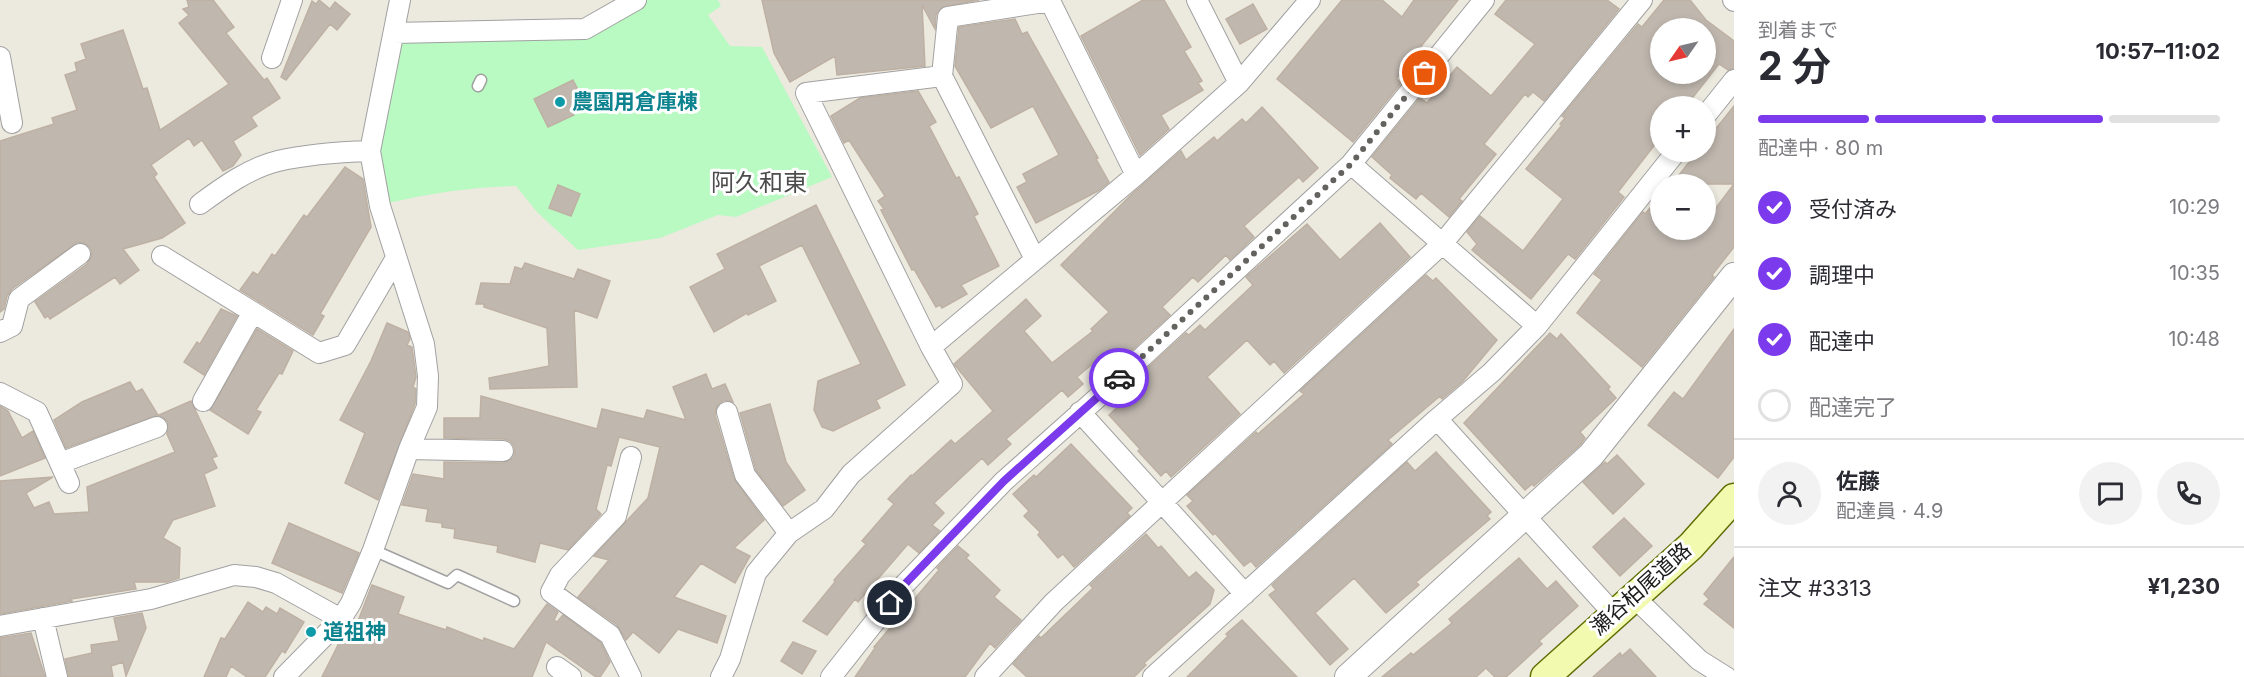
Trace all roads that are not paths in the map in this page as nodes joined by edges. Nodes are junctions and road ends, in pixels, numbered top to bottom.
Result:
1 (292, 0) edge
2 (400, 0) edge
3 (636, 0) edge
4 (1197, 0) edge
5 (1310, 0) edge
6 (1484, 0) edge
7 (1642, 0) edge
8 (394, 33) junction
9 (0, 57) edge
10 (272, 58) dead end
11 (942, 76) junction
12 (1734, 80) edge
13 (1239, 83) junction
14 (1716, 102) edge
15 (4, 104) edge
16 (12, 123) dead end
17 (370, 151) junction
18 (1668, 162) edge
19 (1351, 164) junction
20 (1136, 175) junction
21 (200, 204) dead end
22 (1442, 244) junction
23 (80, 254) dead end
24 (162, 256) dead end
25 (396, 258) junction
26 (1035, 259) junction
27 (1734, 276) edge
28 (253, 312) junction
29 (1537, 326) junction
30 (0, 332) edge
31 (932, 347) junction
32 (0, 393) edge
33 (203, 401) dead end
34 (727, 412) dead end
35 (1080, 412) junction
36 (1437, 419) junction
37 (157, 427) dead end
38 (409, 449) junction
39 (503, 452) dead end
40 (631, 457) dead end
41 (60, 463) junction
42 (69, 483) dead end
43 (1734, 498) edge
44 (1162, 502) junction
45 (1525, 516) junction
46 (789, 533) junction
47 (373, 550) junction
48 (1245, 594) junction
49 (514, 601) dead end
50 (1624, 605) junction
51 (43, 618) junction
52 (341, 618) junction
53 (0, 626) edge
54 (289, 675) edge
55 (57, 677) edge
56 (632, 677) edge
57 (721, 677) edge
58 (831, 677) edge
59 (985, 677) edge
60 (1153, 677) edge
61 (1348, 677) edge
62 (1545, 677) edge
63 (1726, 677) edge

1 - 10 street
2 - 8 street
3 - 8 street
4 - 13 street
5 - 13 street
6 - 19 street
7 - 22 street
8 - 17 street
9 - 15 street
11 - 20 street
11 - 26 street
11 - 31 street
12 - 14 street
13 - 20 street
15 - 16 street
17 - 21 street
17 - 25 street
18 - 29 street
19 - 22 street
19 - 35 street
20 - 26 street
22 - 29 street
22 - 44 street
23 - 30 street
24 - 28 street
25 - 28 street
25 - 38 street
26 - 31 street
27 - 45 street
28 - 33 street
29 - 36 street
31 - 46 street
32 - 41 street
34 - 46 street
35 - 44 street
35 - 58 street
36 - 45 street
36 - 48 street
37 - 41 street
38 - 39 street
38 - 47 street
40 - 56 street
41 - 42 street
43 - 50 main road, 瀬谷柏尾道路
44 - 48 street
44 - 59 street
45 - 50 street
45 - 61 street
46 - 57 street
47 - 49 lane
47 - 52 street
48 - 60 street
50 - 62 main road, 瀬谷柏尾道路
50 - 63 street
51 - 52 street
51 - 53 street
51 - 55 street
52 - 54 street

